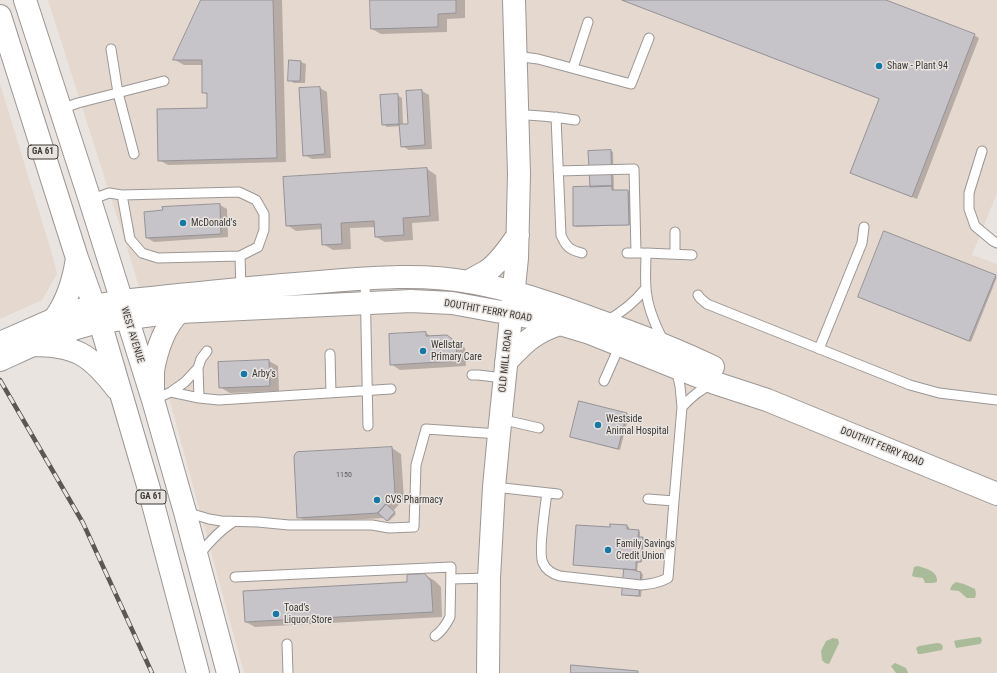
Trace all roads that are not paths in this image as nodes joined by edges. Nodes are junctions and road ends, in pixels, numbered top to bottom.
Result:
1 (25, 0) edge
2 (514, 0) edge
3 (0, 16) edge
4 (588, 22) dead end
5 (649, 38) dead end
6 (111, 49) dead end
7 (515, 56) junction
8 (573, 68) junction
9 (164, 81) dead end
10 (118, 93) junction
11 (60, 110) junction
12 (517, 116) junction
13 (556, 117) junction
14 (575, 120) dead end
15 (982, 151) dead end
16 (134, 154) dead end
17 (558, 171) junction
18 (122, 196) junction
19 (90, 200) junction
20 (864, 227) dead end
21 (675, 232) dead end
22 (518, 235) junction
23 (997, 243) edge
24 (582, 253) dead end
25 (637, 253) junction
26 (675, 254) junction
27 (692, 255) dead end
28 (240, 256) junction
29 (78, 258) junction
30 (365, 279) junction
31 (468, 282) junction
32 (646, 288) junction
33 (514, 292) junction
34 (698, 295) dead end
35 (241, 298) junction
36 (365, 303) junction
37 (125, 309) junction
38 (180, 312) junction
39 (97, 314) junction
40 (512, 314) junction
41 (56, 318) junction
42 (603, 322) junction
43 (560, 324) junction
44 (0, 343) edge
45 (32, 345) junction
46 (620, 345) junction
47 (665, 345) junction
48 (819, 348) junction
49 (207, 351) dead end
50 (330, 354) dead end
51 (0, 360) edge
52 (675, 366) junction
53 (198, 368) junction
54 (505, 370) junction
55 (472, 375) dead end
56 (604, 381) dead end
57 (715, 383) junction
58 (391, 389) dead end
59 (367, 390) junction
60 (331, 393) junction
61 (122, 395) junction
62 (162, 396) junction
63 (199, 398) junction
64 (767, 400) junction
65 (997, 400) edge
66 (682, 407) junction
67 (368, 426) dead end
68 (499, 427) junction
69 (538, 428) dead end
70 (494, 487) junction
71 (547, 493) junction
72 (558, 494) dead end
73 (997, 494) edge
74 (648, 499) dead end
75 (674, 501) junction
76 (185, 512) junction
77 (233, 522) junction
78 (197, 558) junction
79 (235, 577) dead end
80 (489, 578) junction
81 (451, 579) junction
82 (435, 636) dead end
83 (287, 644) dead end
84 (198, 673) edge
85 (228, 673) edge
86 (288, 673) edge
87 (488, 673) edge

1 - 11 street, WEST AVENUE / GA 61
2 - 7 street, OLD MILL ROAD
3 - 29 street, GA 61
4 - 8 lane
5 - 8 lane
6 - 10 lane
7 - 8 lane
7 - 12 street, OLD MILL ROAD
9 - 10 lane
10 - 11 lane
10 - 16 lane
11 - 19 street, WEST AVENUE / GA 61
12 - 13 lane
12 - 22 street, OLD MILL ROAD
13 - 14 lane
13 - 17 lane
15 - 23 lane
17 - 24 lane
17 - 25 lane
18 - 19 lane
18 - 28 lane
18 - 28 lane
19 - 37 street, WEST AVENUE / GA 61
20 - 48 lane
21 - 26 lane
22 - 31 street
22 - 33 street, OLD MILL ROAD
25 - 26 lane
25 - 32 lane
26 - 27 lane
28 - 35 lane
29 - 39 street, GA 61
29 - 41 street
30 - 31 street, DOUTHIT FERRY ROAD
30 - 35 street, DOUTHIT FERRY ROAD
30 - 36 lane
31 - 33 street, DOUTHIT FERRY ROAD
32 - 42 lane
32 - 47 lane
33 - 40 street, OLD MILL ROAD
33 - 42 street, DOUTHIT FERRY ROAD
34 - 48 lane
35 - 36 street, DOUTHIT FERRY ROAD
35 - 37 street, DOUTHIT FERRY ROAD
35 - 38 street, DOUTHIT FERRY ROAD
36 - 40 street, DOUTHIT FERRY ROAD
36 - 59 lane
37 - 38 street, DOUTHIT FERRY ROAD
37 - 39 street
37 - 62 street, WEST AVENUE / GA 61
38 - 62 street
39 - 41 street
39 - 45 street
39 - 61 street, GA 61
40 - 43 street, DOUTHIT FERRY ROAD
40 - 54 street, OLD MILL ROAD
41 - 44 street
42 - 47 street, DOUTHIT FERRY ROAD
43 - 46 street, DOUTHIT FERRY ROAD
43 - 54 street
45 - 51 street
45 - 61 street
46 - 52 street, DOUTHIT FERRY ROAD
46 - 56 lane
47 - 64 street, DOUTHIT FERRY ROAD
48 - 65 lane
49 - 53 lane
50 - 60 lane
52 - 57 street, DOUTHIT FERRY ROAD
52 - 66 lane
53 - 62 lane
53 - 63 lane
54 - 55 lane
54 - 68 street, OLD MILL ROAD
57 - 64 street, DOUTHIT FERRY ROAD
57 - 66 lane
58 - 59 lane
59 - 60 lane
59 - 67 lane
60 - 63 lane
61 - 84 street, GA 61
62 - 63 lane
62 - 76 street, WEST AVENUE / GA 61
64 - 73 street, DOUTHIT FERRY ROAD
66 - 75 lane
68 - 69 lane
68 - 70 street, OLD MILL ROAD
68 - 77 lane
70 - 71 lane
70 - 80 street, OLD MILL ROAD
71 - 72 lane
71 - 75 lane
74 - 75 lane
76 - 77 lane
76 - 78 street, WEST AVENUE / GA 61
77 - 78 lane
78 - 85 street, WEST AVENUE / GA 61
79 - 81 lane
80 - 81 lane
80 - 87 street, OLD MILL ROAD
81 - 82 lane
83 - 86 lane

